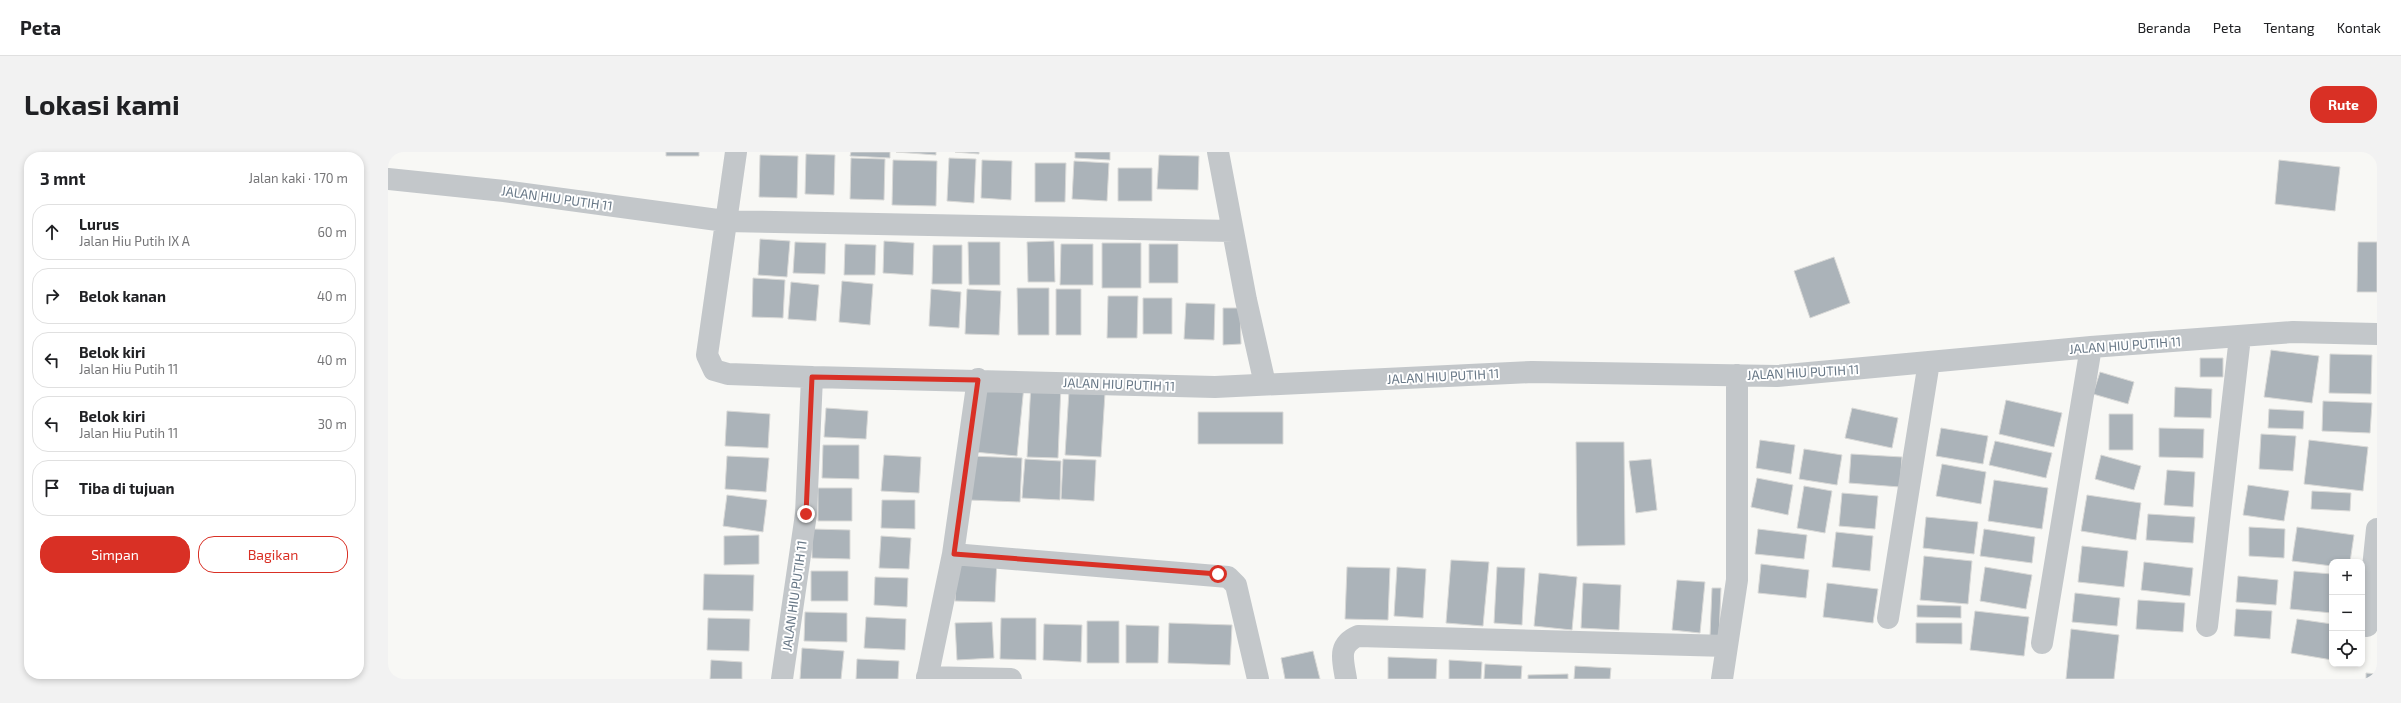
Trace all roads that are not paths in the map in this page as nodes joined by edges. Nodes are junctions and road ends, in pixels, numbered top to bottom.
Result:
1 (736, 152) edge
2 (1218, 152) edge
3 (388, 179) edge
4 (725, 221) junction
5 (1233, 231) junction
6 (2377, 334) edge
7 (2240, 336) junction
8 (2091, 347) junction
9 (1929, 362) junction
10 (1738, 375) junction
11 (812, 377) junction
12 (978, 380) junction
13 (1265, 384) junction
14 (2377, 529) edge
15 (954, 554) junction
16 (1888, 618) dead end
17 (2207, 626) dead end
18 (2367, 626) dead end
19 (2042, 642) dead end
20 (1727, 646) junction
21 (927, 678) edge
22 (782, 679) edge
23 (1011, 679) edge
24 (1258, 679) edge
25 (1346, 679) edge
26 (1722, 679) edge

1 - 4 street
2 - 5 street
3 - 4 street, JALAN HIU PUTIH 11
4 - 5 street, JALAN HIU PUTIH 11
4 - 11 street
5 - 13 street
6 - 7 street, JALAN HIU PUTIH 11
7 - 8 street, JALAN HIU PUTIH 11
7 - 17 street
8 - 9 street, JALAN HIU PUTIH 11
8 - 19 street
9 - 10 street, JALAN HIU PUTIH 11
9 - 16 street
10 - 13 street, JALAN HIU PUTIH 11
10 - 20 street
11 - 12 street, JALAN HIU PUTIH 11
11 - 22 street, JALAN HIU PUTIH 11
12 - 13 street, JALAN HIU PUTIH 11
12 - 15 street
14 - 18 street
15 - 21 street
15 - 24 street
20 - 25 street
20 - 26 street
21 - 23 street

